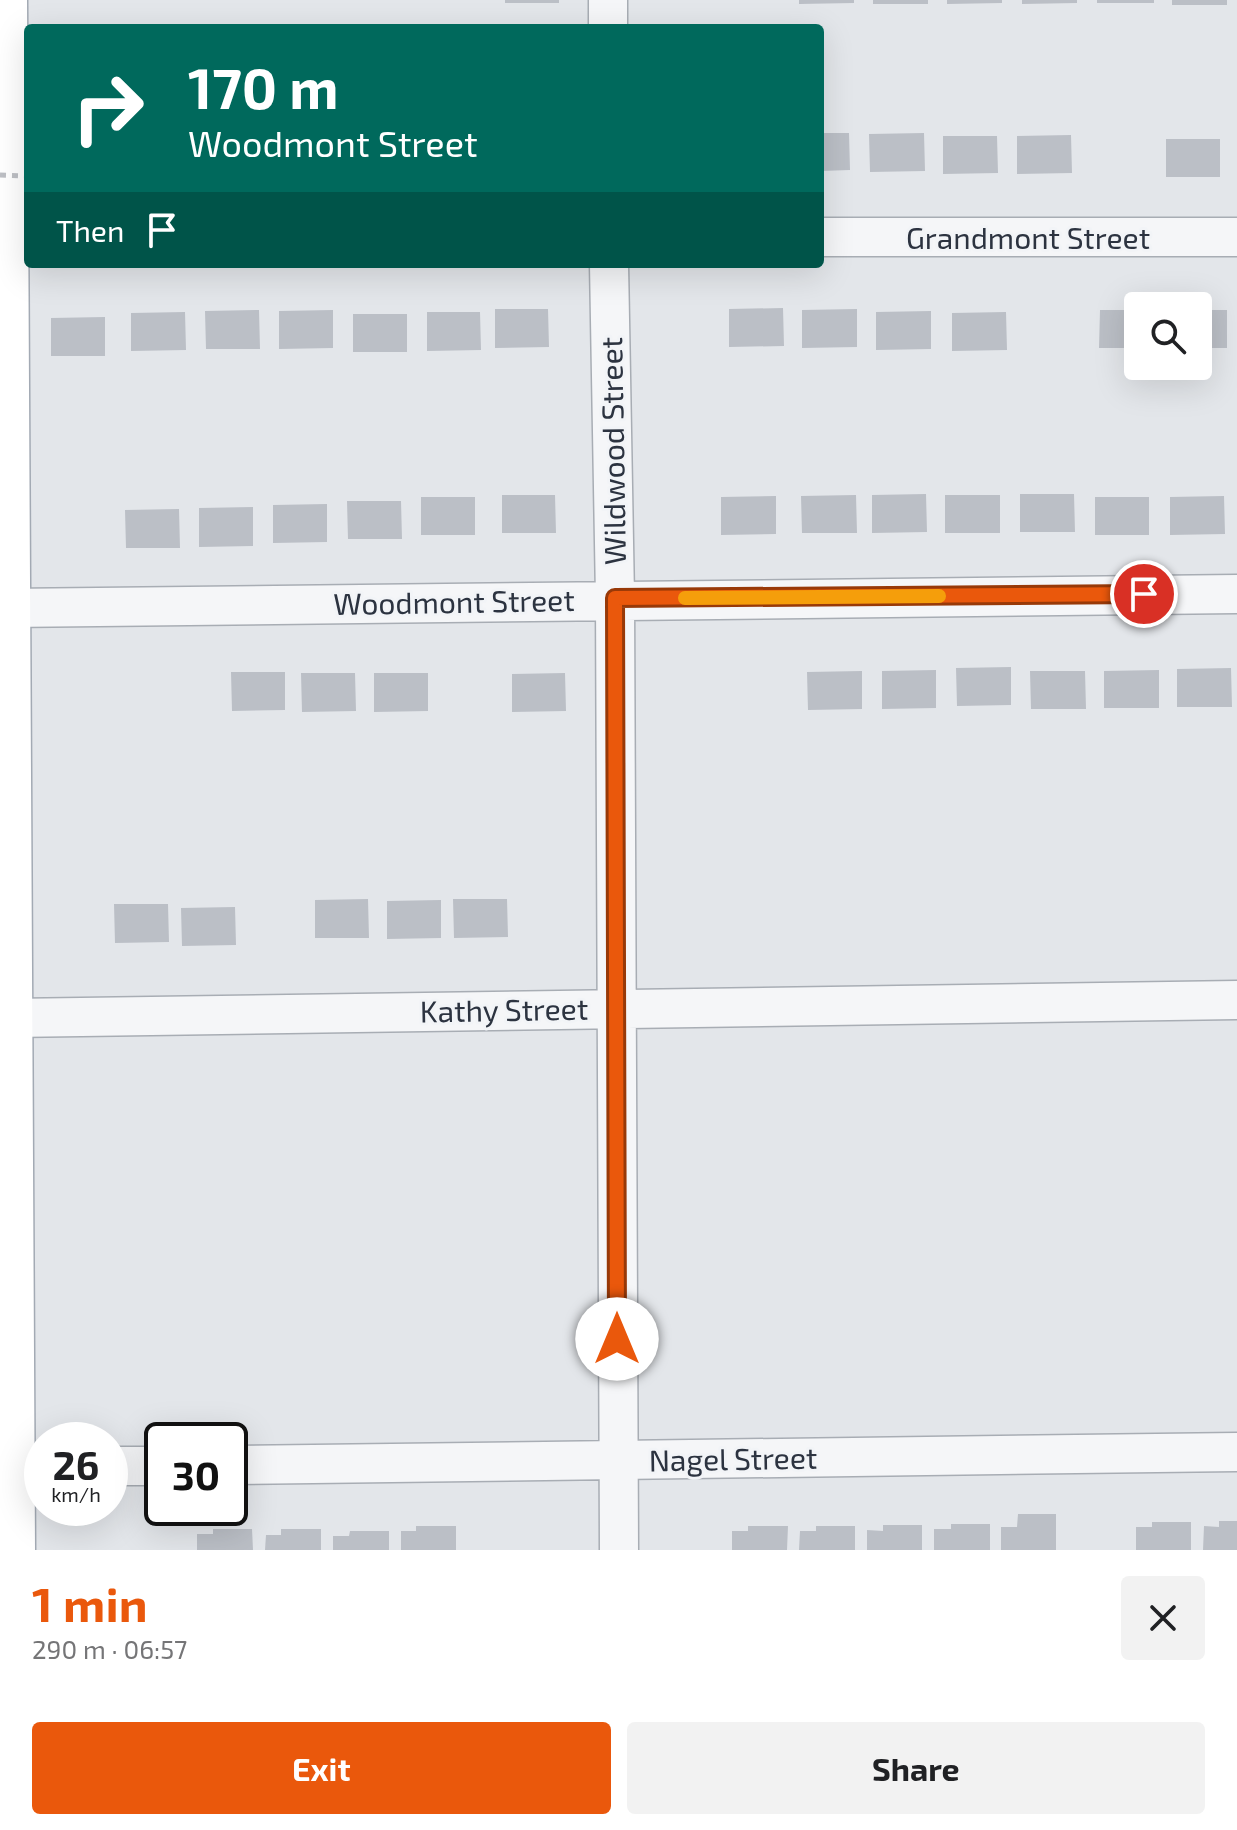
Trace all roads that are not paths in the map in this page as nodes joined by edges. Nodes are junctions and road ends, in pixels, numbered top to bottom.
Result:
1 (5, 0) edge
2 (608, 0) edge
3 (608, 24) edge
4 (824, 237) edge
5 (1237, 237) edge
6 (18, 245) edge
7 (609, 268) edge
8 (1237, 594) edge
9 (615, 598) junction
10 (8, 608) junction
11 (1237, 1000) edge
12 (616, 1007) junction
13 (11, 1018) junction
14 (25, 1422) edge
15 (1237, 1452) edge
16 (617, 1459) junction
17 (248, 1465) edge
18 (24, 1486) edge
19 (13, 1550) edge
20 (619, 1550) edge

1 - 6 main road
2 - 3 street
4 - 5 street, Grandmont Street
6 - 10 main road
7 - 9 street, Wildwood Street
8 - 9 street, Woodmont Street
9 - 10 street, Woodmont Street
9 - 12 street, Wildwood Street
10 - 13 main road
11 - 12 street, Kathy Street
12 - 13 street, Kathy Street
12 - 16 street, Wildwood Street
13 - 14 main road
15 - 16 street, Nagel Street
16 - 17 street, Nagel Street
16 - 20 street, Wildwood Street
18 - 19 main road

